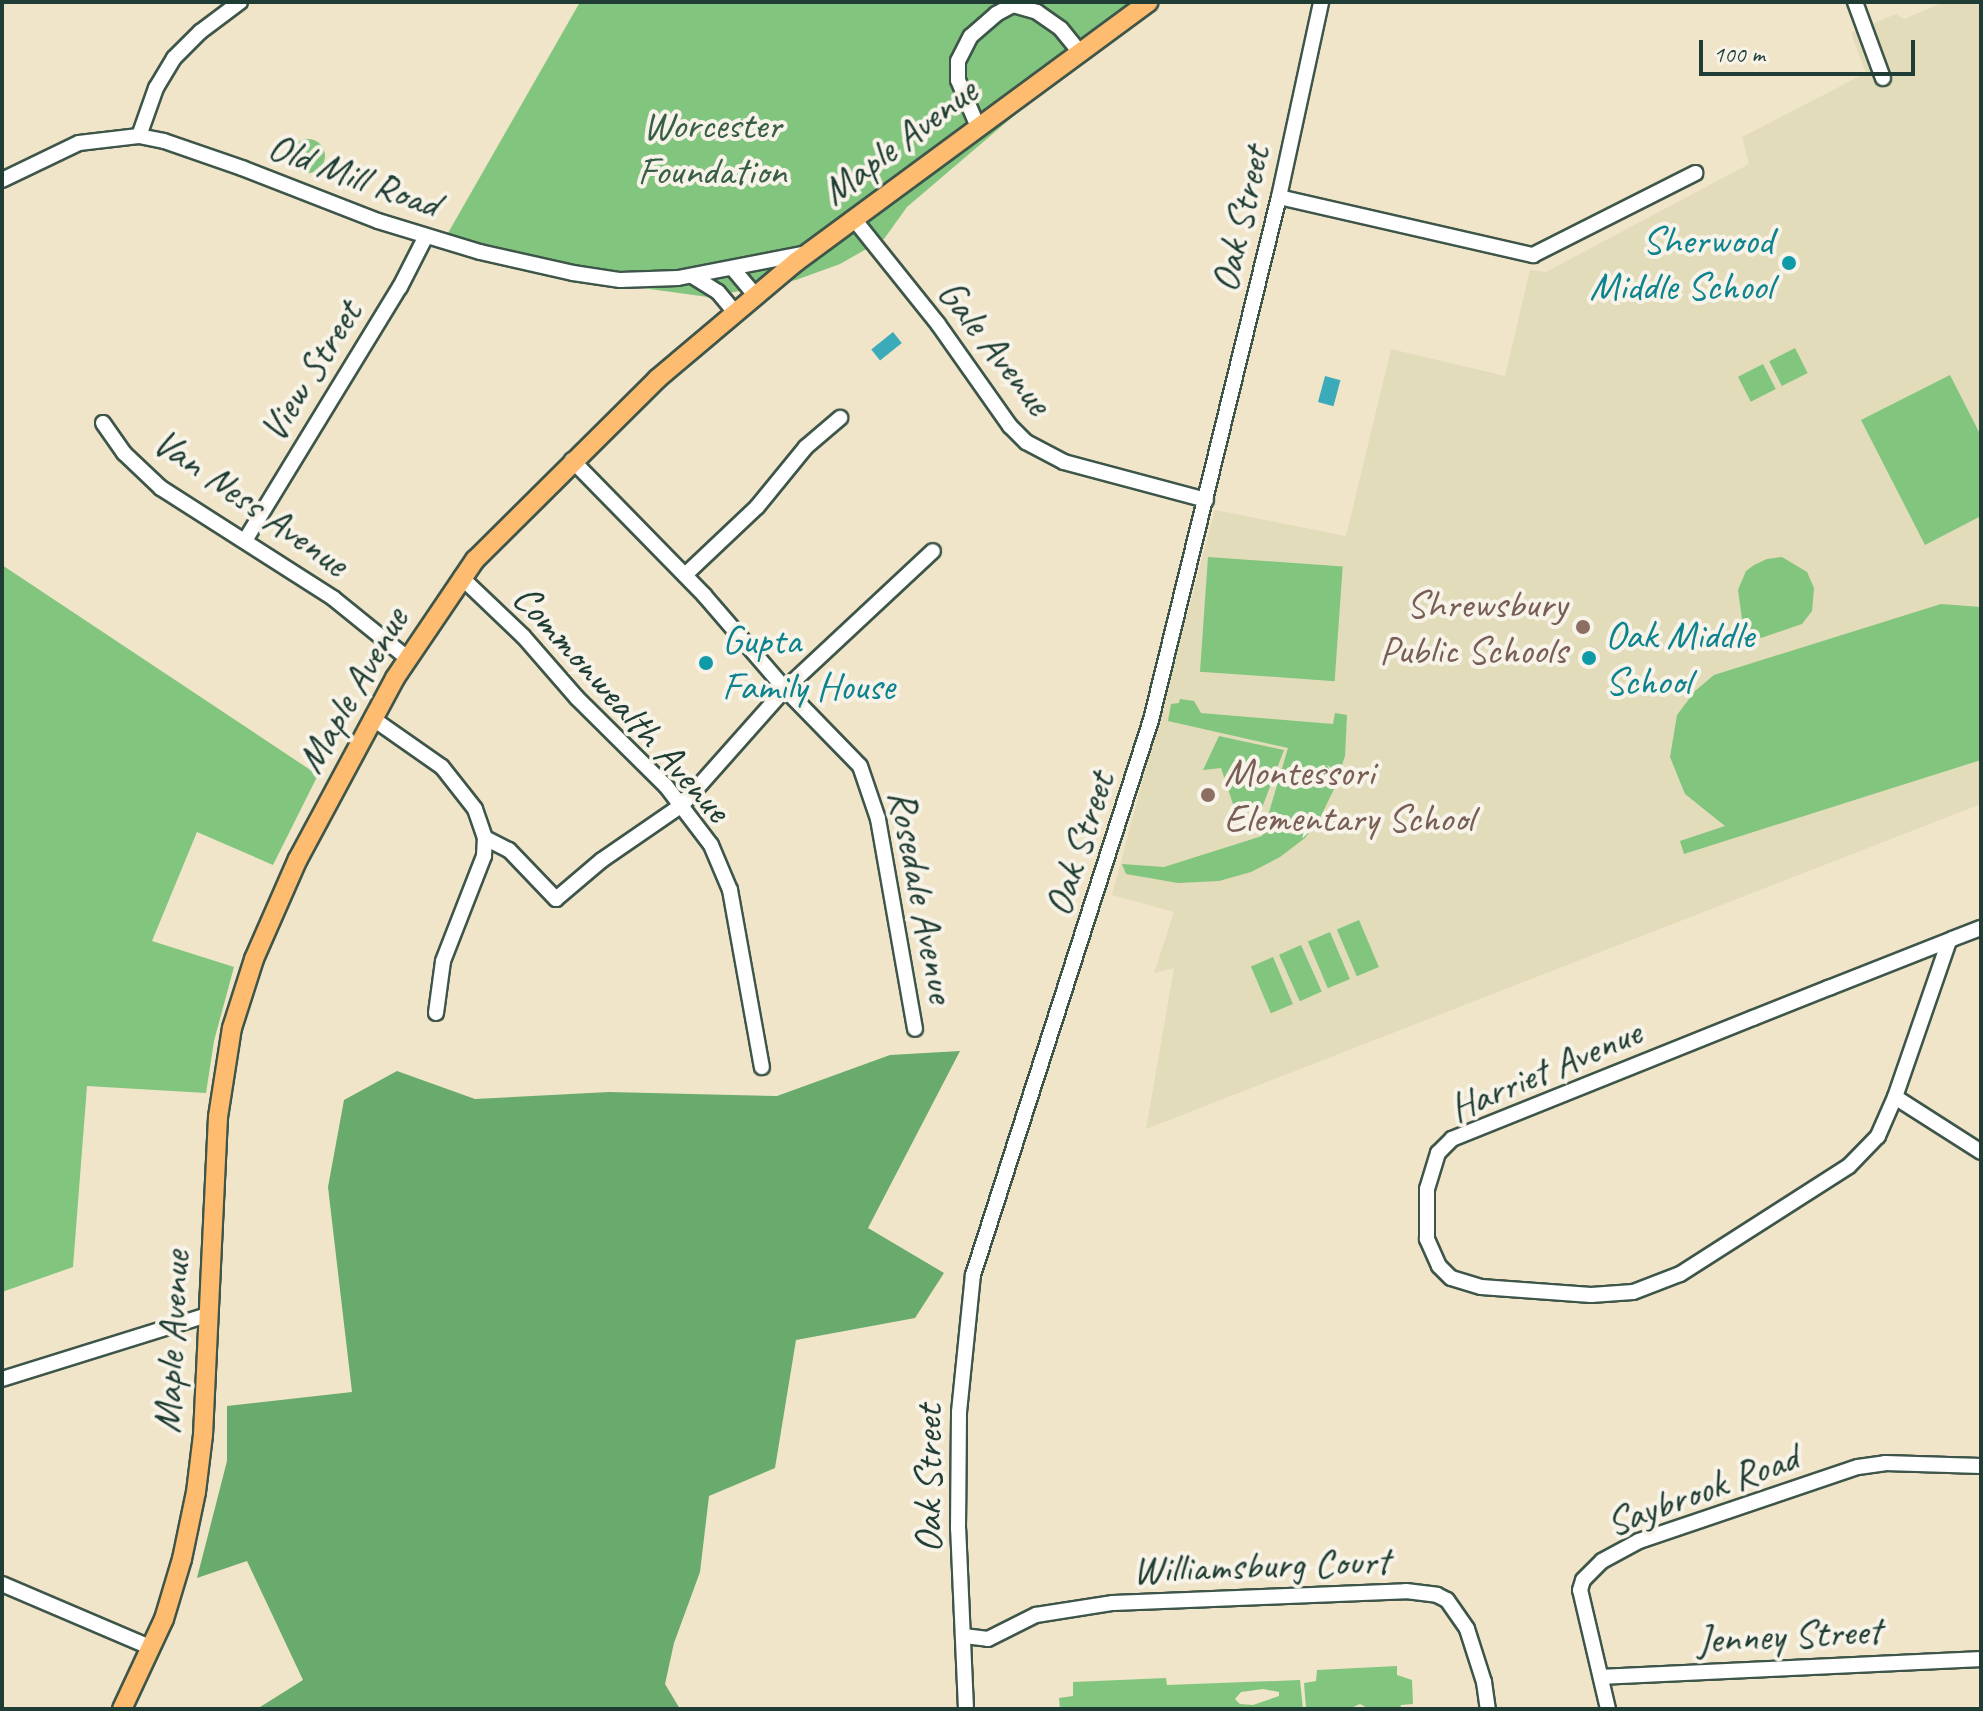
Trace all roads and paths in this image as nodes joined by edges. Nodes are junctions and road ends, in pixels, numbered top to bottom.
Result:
1 (240, 2) edge
2 (1149, 2) edge
3 (1321, 2) edge
4 (1855, 2) edge
5 (1012, 4) edge
6 (1081, 54) junction
7 (1883, 78) dead end
8 (978, 127) junction
9 (139, 136) junction
10 (1695, 173) dead end
11 (2, 180) edge
12 (1279, 197) junction
13 (854, 219) junction
14 (426, 236) junction
15 (807, 253) junction
16 (734, 270) junction
17 (694, 277) junction
18 (755, 295) junction
19 (734, 311) junction
20 (840, 418) dead end
21 (103, 423) dead end
22 (572, 460) junction
23 (1206, 500) junction
24 (246, 539) junction
25 (933, 551) dead end
26 (685, 575) junction
27 (461, 577) junction
28 (407, 658) junction
29 (785, 689) junction
30 (372, 718) junction
31 (682, 805) junction
32 (485, 838) junction
33 (1981, 928) edge
34 (1949, 941) junction
35 (436, 1013) dead end
36 (915, 1029) dead end
37 (762, 1067) dead end
38 (1895, 1097) junction
39 (1981, 1152) edge
40 (208, 1315) junction
41 (2, 1379) edge
42 (1981, 1466) edge
43 (2, 1584) edge
44 (964, 1636) junction
45 (152, 1648) junction
46 (1981, 1659) edge
47 (1601, 1677) junction
48 (122, 1709) edge
49 (966, 1709) edge
50 (1488, 1709) edge
51 (1608, 1709) edge

1 - 9 street
2 - 6 main road, Maple Avenue
3 - 12 street, Oak Street
4 - 7 street
5 - 6 street
5 - 8 street
6 - 8 main road, Maple Avenue
8 - 13 main road, Maple Avenue
9 - 11 street, Old Mill Road
9 - 14 street, Old Mill Road
10 - 12 street
12 - 23 street, Oak Street
13 - 15 main road, Maple Avenue
13 - 23 street, Gale Avenue
14 - 17 street, Old Mill Road
14 - 24 street, View Street
15 - 16 street, Old Mill Road
15 - 18 main road, Maple Avenue
16 - 17 street, Old Mill Road
16 - 18 street
17 - 19 street
18 - 19 main road, Maple Avenue
19 - 22 main road, Maple Avenue
20 - 26 street
21 - 24 street, Van Ness Avenue
22 - 26 street, Rosedale Avenue
22 - 27 main road, Maple Avenue
23 - 44 street, Oak Street
24 - 28 street, Van Ness Avenue
25 - 29 street
26 - 29 street, Rosedale Avenue
27 - 28 main road, Maple Avenue
27 - 31 street, Commonwealth Avenue
28 - 30 main road, Maple Avenue
29 - 31 street
29 - 36 street, Rosedale Avenue
30 - 32 street
30 - 40 main road, Maple Avenue
31 - 32 street
31 - 37 street, Commonwealth Avenue
32 - 35 street
33 - 34 street, Harriet Avenue
34 - 38 street, Harriet Avenue
34 - 38 street, Harriet Avenue
38 - 39 street
40 - 41 street
40 - 45 main road, Maple Avenue
42 - 47 street, Saybrook Road
43 - 45 street
44 - 49 street, Oak Street
44 - 50 street, Williamsburg Court
45 - 48 main road, Maple Avenue
46 - 47 street, Jenney Street
47 - 51 street, Saybrook Road

